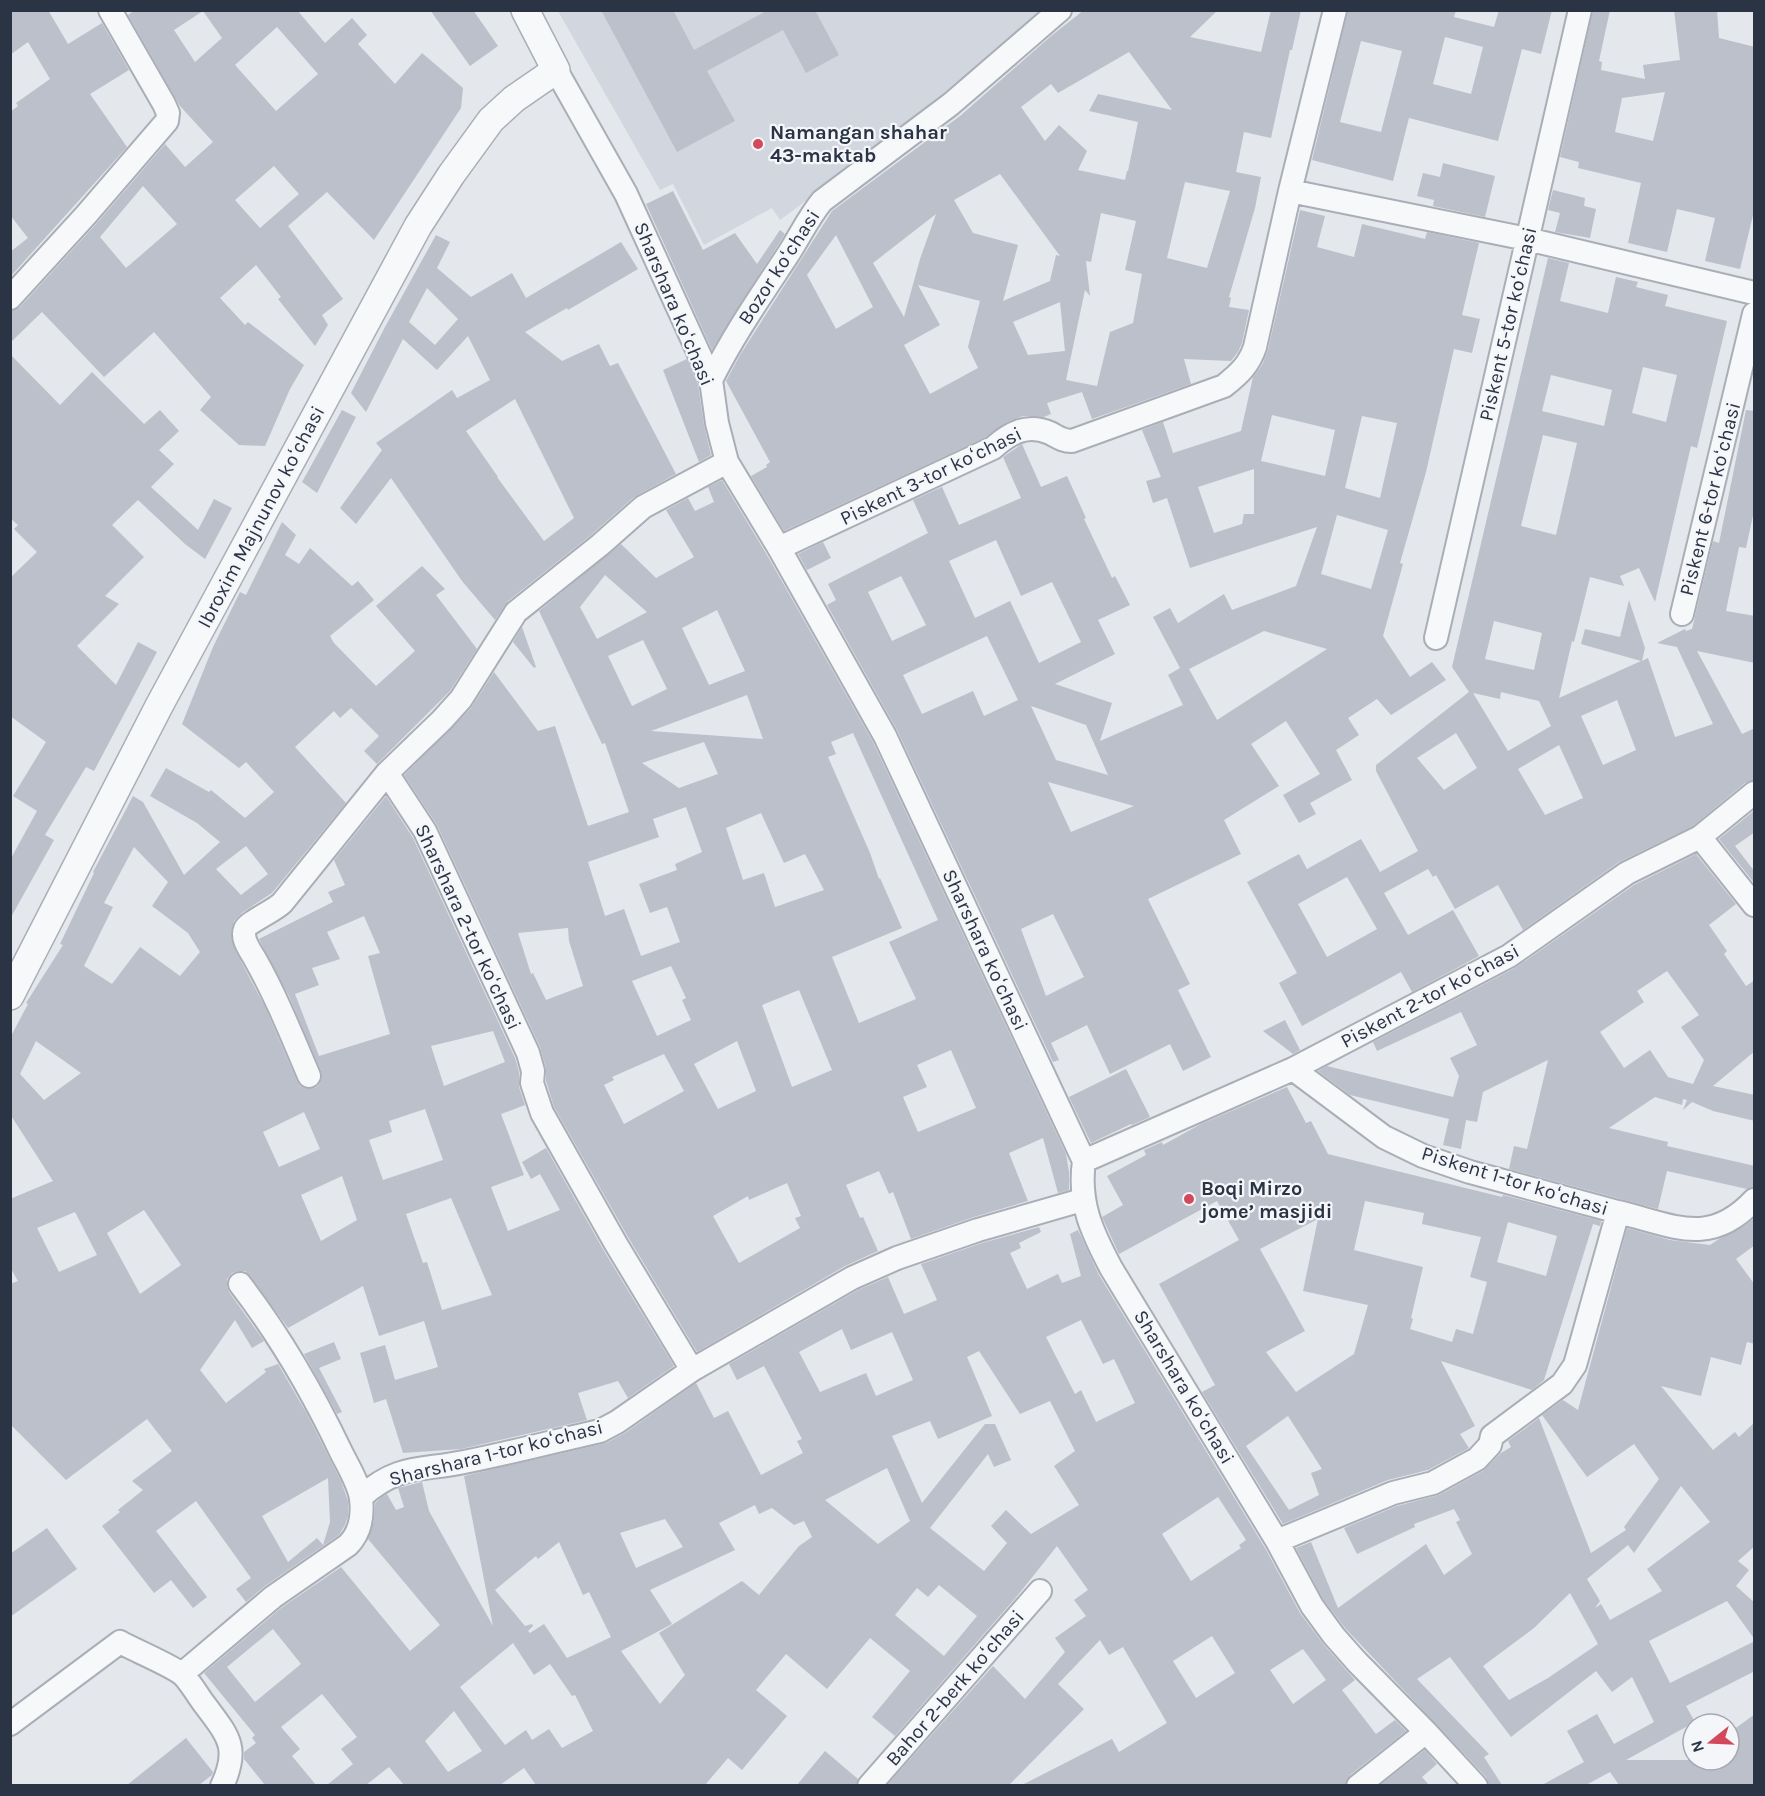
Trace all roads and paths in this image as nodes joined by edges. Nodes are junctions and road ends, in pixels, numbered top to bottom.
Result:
1 (110, 10) edge
2 (525, 10) edge
3 (1060, 10) edge
4 (1335, 10) edge
5 (1580, 10) edge
6 (556, 70) junction
7 (1290, 191) junction
8 (1527, 239) junction
9 (14, 287) edge
10 (1755, 293) edge
11 (1755, 314) edge
12 (711, 380) junction
13 (727, 462) junction
14 (779, 548) junction
15 (1682, 614) dead end
16 (1436, 638) dead end
17 (387, 773) junction
18 (1755, 793) edge
19 (1700, 837) junction
20 (1755, 905) edge
21 (10, 996) edge
22 (1293, 1069) junction
23 (309, 1076) dead end
24 (1084, 1161) junction
25 (1082, 1200) junction
26 (1755, 1200) edge
27 (1618, 1212) junction
28 (240, 1284) dead end
29 (692, 1370) junction
30 (361, 1497) junction
31 (1277, 1540) junction
32 (1040, 1591) dead end
33 (182, 1674) junction
34 (10, 1724) edge
35 (1426, 1732) junction
36 (222, 1785) edge
37 (869, 1785) edge
38 (1358, 1785) edge
39 (1476, 1785) edge

1 - 9 street
2 - 6 street
3 - 12 street, Bozor koʻchasi
4 - 7 street, Piskent 3-tor koʻchasi
5 - 8 street, Piskent 5-tor koʻchasi
6 - 12 street, Sharshara koʻchasi
6 - 21 street, Ibroxim Majnunov koʻchasi
7 - 8 street
7 - 14 street, Piskent 3-tor koʻchasi
8 - 10 street
8 - 16 street, Piskent 5-tor koʻchasi
11 - 15 street, Piskent 6-tor koʻchasi
12 - 13 street, Sharshara koʻchasi
13 - 14 street, Sharshara koʻchasi
13 - 17 street
14 - 24 street, Sharshara koʻchasi
17 - 23 street
17 - 29 street, Sharshara 2-tor koʻchasi
18 - 19 street, Piskent 2-tor koʻchasi
19 - 20 street
19 - 22 street, Piskent 2-tor koʻchasi
22 - 24 street, Piskent 2-tor koʻchasi
22 - 27 street, Piskent 1-tor koʻchasi
24 - 25 street, Sharshara koʻchasi
25 - 29 street, Sharshara 1-tor koʻchasi
25 - 31 street, Sharshara koʻchasi
26 - 27 street, Piskent 1-tor koʻchasi
27 - 31 street, Piskent 1-tor koʻchasi
28 - 30 street
29 - 30 street, Sharshara 1-tor koʻchasi
30 - 33 street
31 - 35 street, Sharshara koʻchasi
32 - 37 street, Bahor 2-berk koʻchasi
33 - 34 street
33 - 36 street
35 - 38 street
35 - 39 street, Sharshara koʻchasi

